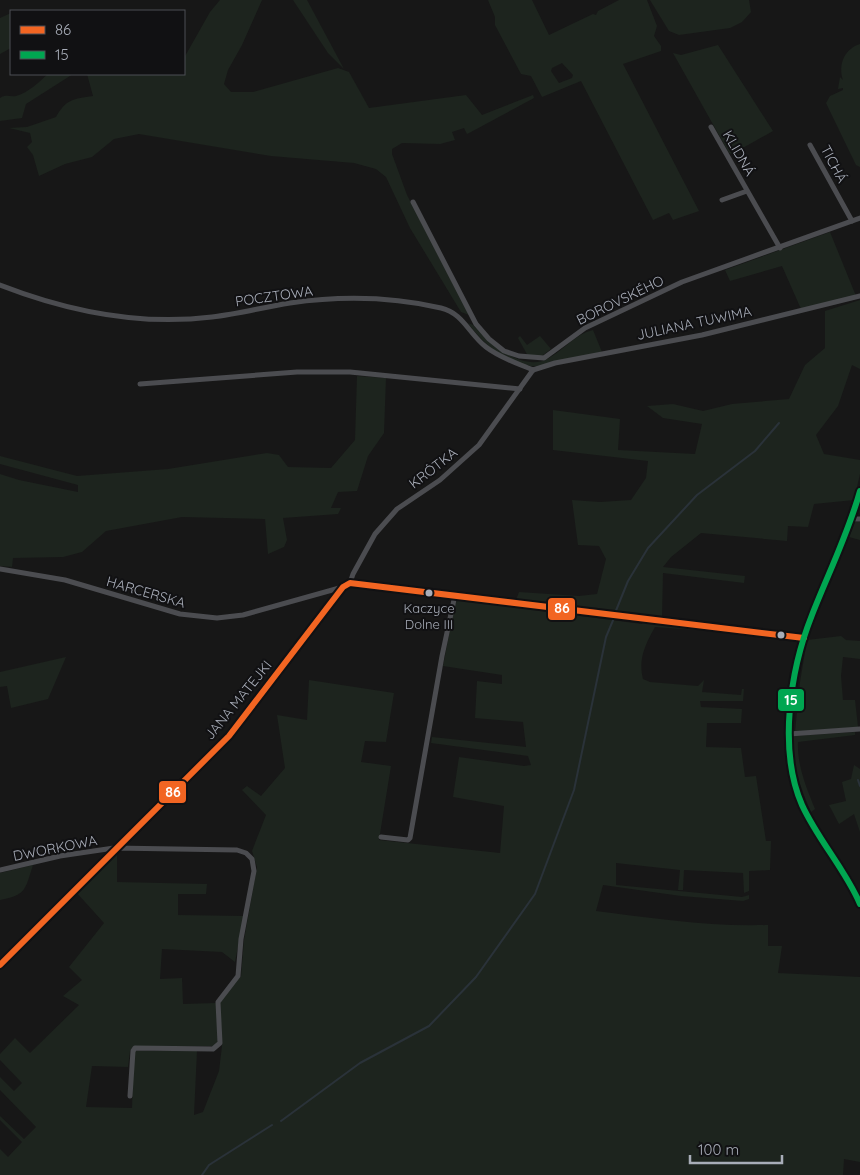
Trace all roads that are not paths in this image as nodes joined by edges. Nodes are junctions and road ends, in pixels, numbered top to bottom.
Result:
1 (711, 127) dead end
2 (810, 145) dead end
3 (747, 191) junction
4 (722, 200) dead end
5 (413, 202) dead end
6 (860, 218) edge
7 (852, 221) junction
8 (780, 248) junction
9 (0, 285) edge
10 (860, 296) edge
11 (533, 370) junction
12 (140, 384) dead end
13 (520, 389) junction
14 (860, 491) edge
15 (856, 519) edge
16 (0, 569) edge
17 (350, 583) junction
18 (343, 587) junction
19 (455, 596) junction
20 (804, 638) junction
21 (860, 729) edge
22 (789, 734) junction
23 (381, 837) dead end
24 (114, 848) junction
25 (0, 870) edge
26 (860, 904) edge
27 (0, 966) edge
28 (130, 1096) dead end

1 - 3 street, KLIDNÁ
2 - 7 street, TICHÁ
3 - 4 street, KLIDNÁ
3 - 8 street, KLIDNÁ
5 - 8 street, BOROVSKÉHO
6 - 7 street, BOROVSKÉHO
7 - 8 street, BOROVSKÉHO
9 - 11 street, POCZTOWA
10 - 11 street, JULIANA TUWIMA
11 - 13 street, KRÓTKA
12 - 13 street
13 - 17 street, KRÓTKA
14 - 15 street
15 - 20 street
16 - 18 street, HARCERSKA
17 - 18 street, JANA MATEJKI
17 - 19 street
18 - 24 street, JANA MATEJKI
19 - 20 street
19 - 23 street
20 - 22 street
21 - 22 street
22 - 26 street
24 - 25 street, DWORKOWA
24 - 27 street, JANA MATEJKI
24 - 28 street, DWORKOWA

